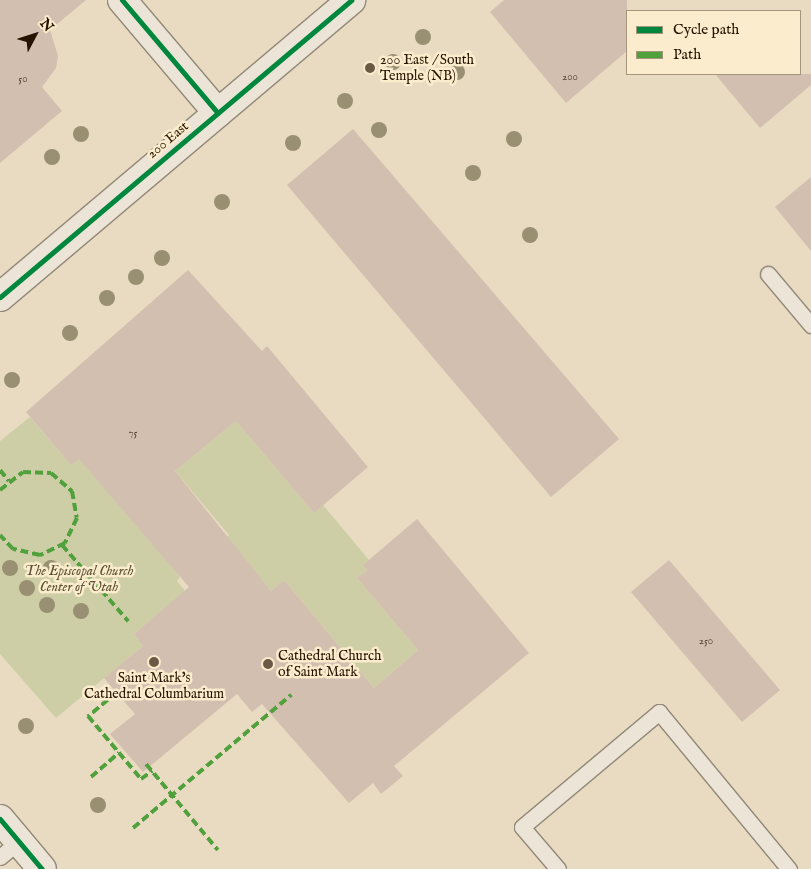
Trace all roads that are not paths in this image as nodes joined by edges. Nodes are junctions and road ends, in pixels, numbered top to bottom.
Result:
1 (122, 0) edge
2 (351, 0) edge
3 (218, 113) junction
4 (768, 274) dead end
5 (0, 298) edge
6 (811, 325) edge
7 (0, 819) edge
8 (9, 849) edge
9 (42, 869) edge
10 (558, 869) edge
11 (789, 869) edge

1 - 3 street
2 - 3 street, 200 East
3 - 5 street, 200 East
4 - 6 lane
7 - 8 street
8 - 9 street
10 - 11 lane

